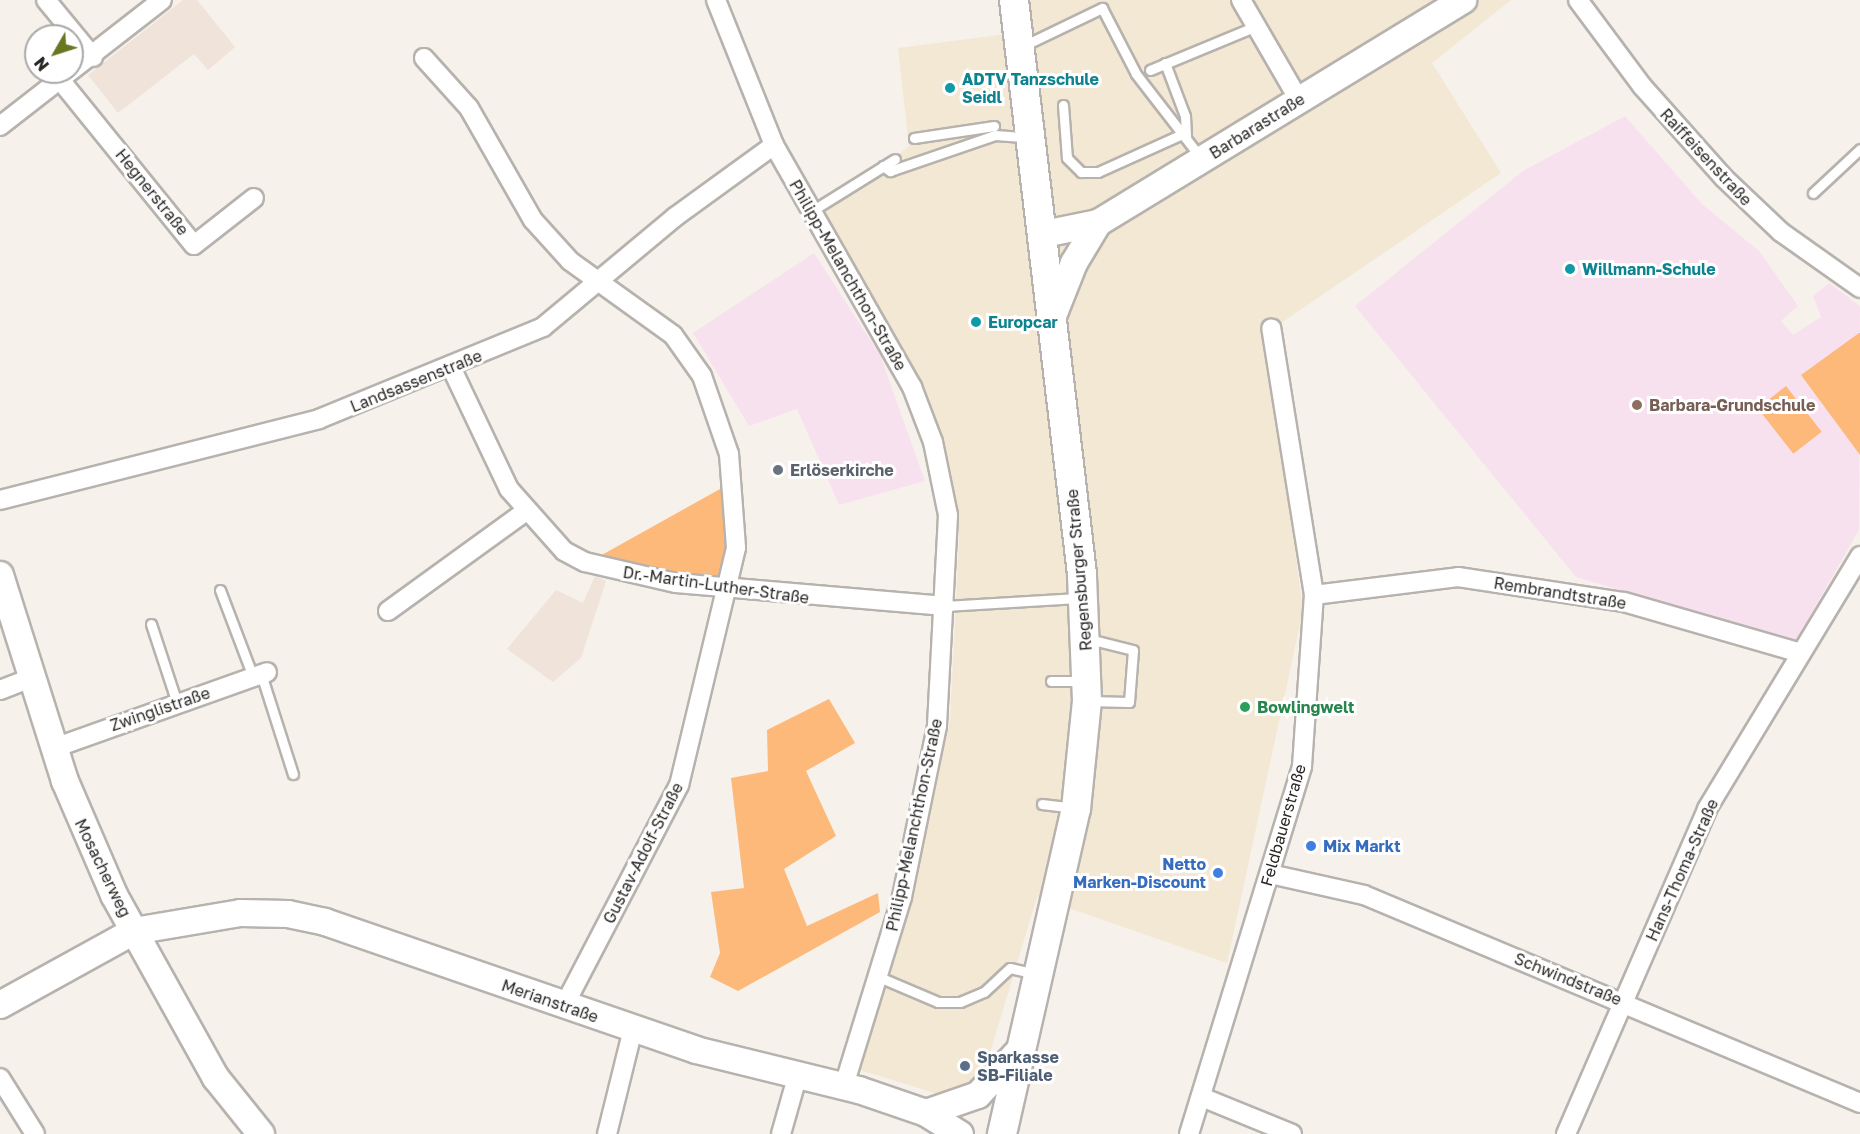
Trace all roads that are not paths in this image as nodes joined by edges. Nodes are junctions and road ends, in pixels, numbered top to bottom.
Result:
1 (46, 0) edge
2 (162, 0) edge
3 (716, 0) edge
4 (1014, 0) edge
5 (1241, 0) edge
6 (1462, 0) edge
7 (1578, 0) edge
8 (1256, 26) junction
9 (1020, 47) junction
10 (93, 57) junction
11 (424, 58) dead end
12 (1165, 63) junction
13 (84, 64) edge
14 (1150, 70) dead end
15 (57, 84) edge
16 (63, 84) edge
17 (1299, 100) junction
18 (1063, 105) dead end
19 (0, 126) edge
20 (994, 126) dead end
21 (1184, 136) junction
22 (914, 138) dead end
23 (1031, 138) junction
24 (774, 144) junction
25 (1860, 149) edge
26 (895, 159) dead end
27 (1202, 160) junction
28 (883, 166) junction
29 (1813, 193) dead end
30 (254, 198) dead end
31 (810, 212) junction
32 (1098, 223) junction
33 (1044, 234) junction
34 (601, 282) junction
35 (1860, 288) edge
36 (1053, 316) junction
37 (1271, 328) dead end
38 (451, 367) junction
39 (0, 500) edge
40 (525, 512) junction
41 (1860, 556) edge
42 (0, 575) edge
43 (728, 588) junction
44 (220, 590) dead end
45 (1314, 595) junction
46 (1084, 597) junction
47 (945, 606) junction
48 (388, 611) dead end
49 (151, 624) dead end
50 (1087, 638) junction
51 (1801, 652) junction
52 (260, 674) junction
53 (31, 678) junction
54 (1051, 681) dead end
55 (0, 690) edge
56 (1087, 691) junction
57 (177, 703) junction
58 (54, 748) junction
59 (293, 774) dead end
60 (1042, 804) dead end
61 (1076, 809) junction
62 (1270, 874) junction
63 (134, 931) junction
64 (1037, 974) junction
65 (879, 977) junction
66 (1623, 1002) junction
67 (0, 1005) edge
68 (564, 1006) junction
69 (633, 1029) junction
70 (1018, 1052) junction
71 (798, 1074) junction
72 (0, 1078) edge
73 (844, 1085) junction
74 (1204, 1098) junction
75 (1860, 1103) edge
76 (926, 1113) junction
77 (35, 1134) edge
78 (261, 1134) edge
79 (607, 1134) edge
80 (781, 1134) edge
81 (960, 1134) edge
82 (1002, 1134) edge
83 (1189, 1134) edge
84 (1292, 1134) edge
85 (1566, 1134) edge

1 - 10 street
2 - 10 street
3 - 24 street, Philipp-Melanchthon-Straße
4 - 9 main road, Regensburger Straße
5 - 8 street
6 - 17 street, Barbarastraße
7 - 35 street, Raiffeisenstraße
8 - 12 lane
8 - 17 street
9 - 21 lane
9 - 23 main road, Regensburger Straße
10 - 13 street
11 - 34 street, Gustav-Adolf-Straße
12 - 14 lane
12 - 21 lane
15 - 19 street
16 - 30 street, Hegnerstraße
17 - 27 street, Barbarastraße
18 - 21 lane
20 - 22 lane
21 - 27 lane
23 - 28 lane
23 - 33 main road, Regensburger Straße
24 - 31 street, Philipp-Melanchthon-Straße
24 - 34 street, Landsassenstraße
25 - 29 lane
26 - 28 lane
27 - 32 street, Barbarastraße
28 - 31 lane
31 - 47 street, Philipp-Melanchthon-Straße
32 - 33 street, Barbarastraße
32 - 36 street
33 - 36 main road, Regensburger Straße
34 - 38 street, Landsassenstraße
34 - 43 street, Gustav-Adolf-Straße
36 - 46 main road, Regensburger Straße
37 - 45 street, Feldbauerstraße
38 - 39 street, Landsassenstraße
38 - 40 street, Dr.-Martin-Luther-Straße
40 - 43 street, Dr.-Martin-Luther-Straße
40 - 48 street
41 - 51 street, Hans-Thoma-Straße
42 - 53 street, Mosacherweg
43 - 47 street, Dr.-Martin-Luther-Straße
43 - 68 street, Gustav-Adolf-Straße
44 - 52 lane
45 - 51 street, Rembrandtstraße
45 - 62 street, Feldbauerstraße
46 - 47 lane
46 - 50 main road, Regensburger Straße
47 - 65 street, Philipp-Melanchthon-Straße
49 - 57 lane
50 - 56 main road, Regensburger Straße
50 - 56 lane
51 - 66 street, Hans-Thoma-Straße
52 - 57 street, Zwinglistraße
52 - 59 lane
53 - 55 street
53 - 58 street, Mosacherweg
54 - 56 lane
56 - 61 main road, Regensburger Straße
57 - 58 street, Zwinglistraße
58 - 63 street, Mosacherweg
60 - 61 lane
61 - 64 main road, Regensburger Straße
62 - 66 street, Schwindstraße
62 - 74 street, Feldbauerstraße
63 - 67 street, Merianstraße
63 - 68 street, Merianstraße
63 - 78 street, Mosacherweg
64 - 65 lane
64 - 70 main road, Regensburger Straße
65 - 73 street, Philipp-Melanchthon-Straße
66 - 75 street, Schwindstraße
66 - 85 street, Hans-Thoma-Straße
68 - 69 street, Merianstraße
69 - 71 street, Merianstraße
69 - 79 street
70 - 76 street
70 - 82 main road, Regensburger Straße
71 - 73 street, Merianstraße
71 - 80 street
72 - 77 street
73 - 76 street, Merianstraße
74 - 83 street, Feldbauerstraße
74 - 84 street
76 - 81 street, Merianstraße

